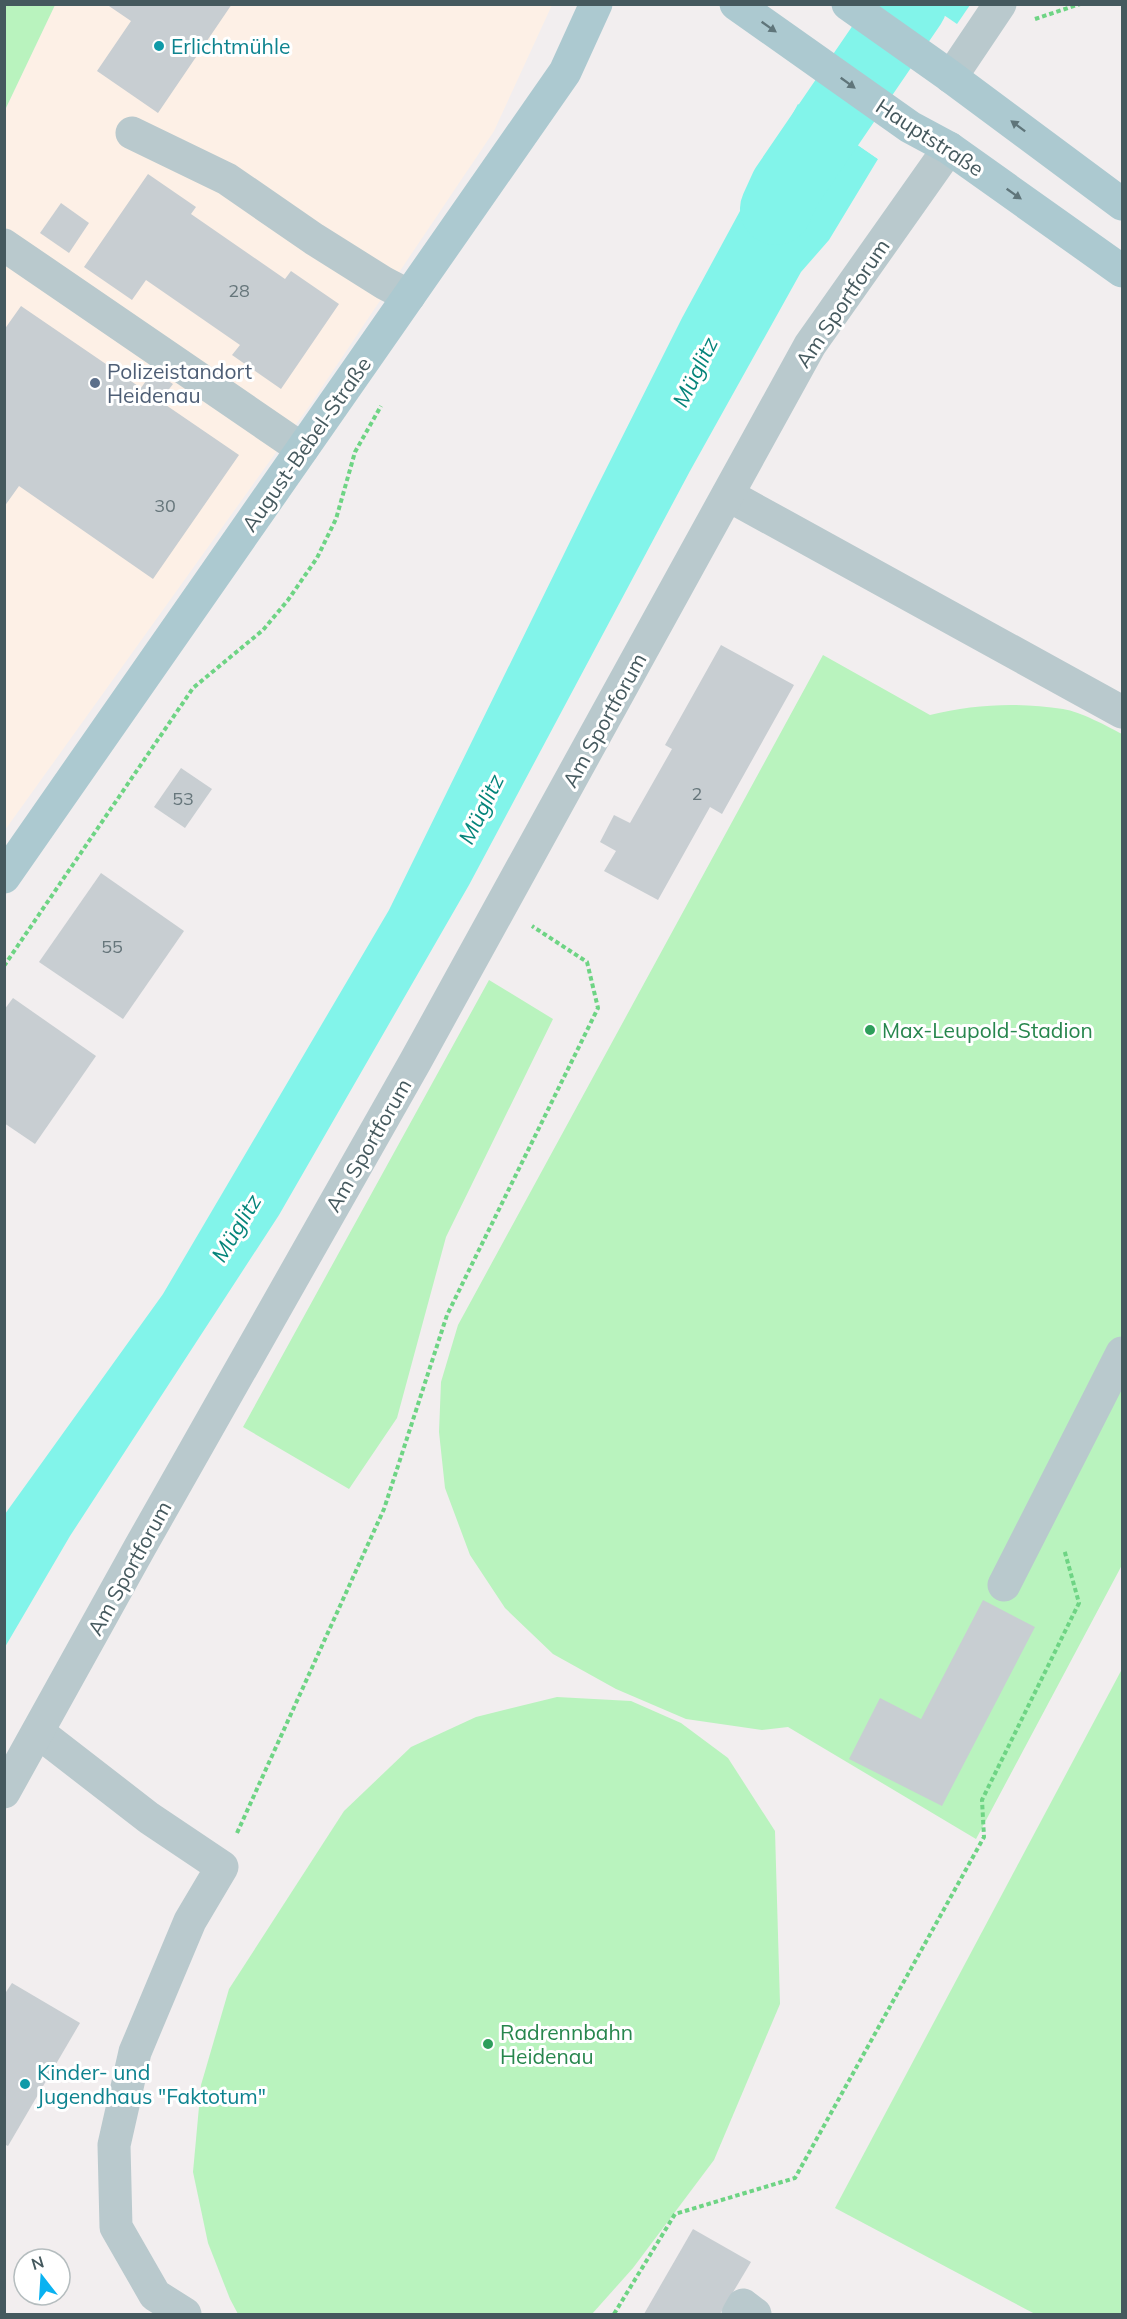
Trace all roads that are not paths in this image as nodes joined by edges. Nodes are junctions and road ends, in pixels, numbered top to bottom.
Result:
1 (596, 4) edge
2 (736, 4) edge
3 (848, 4) edge
4 (1000, 4) edge
5 (949, 75) junction
6 (132, 133) dead end
7 (949, 148) junction
8 (1122, 204) edge
9 (4, 245) edge
10 (1122, 271) edge
11 (409, 296) junction
12 (302, 449) junction
13 (728, 495) junction
14 (1122, 712) edge
15 (4, 877) edge
16 (1122, 1353) edge
17 (1004, 1585) dead end
18 (38, 1732) junction
19 (4, 1792) edge
20 (185, 2314) edge

1 - 11 main road, August-Bebel-Straße
2 -> 7 main road, Hauptstraße
3 - 5 main road
4 - 5 street
8 -> 5 main road
6 - 11 street
7 -> 10 main road, Hauptstraße
7 - 13 street, Am Sportforum
9 - 12 street
11 - 12 main road, August-Bebel-Straße
12 - 15 main road, August-Bebel-Straße
13 - 14 street
13 - 18 street, Am Sportforum
16 - 17 street
18 - 19 street, Am Sportforum
18 - 20 street

